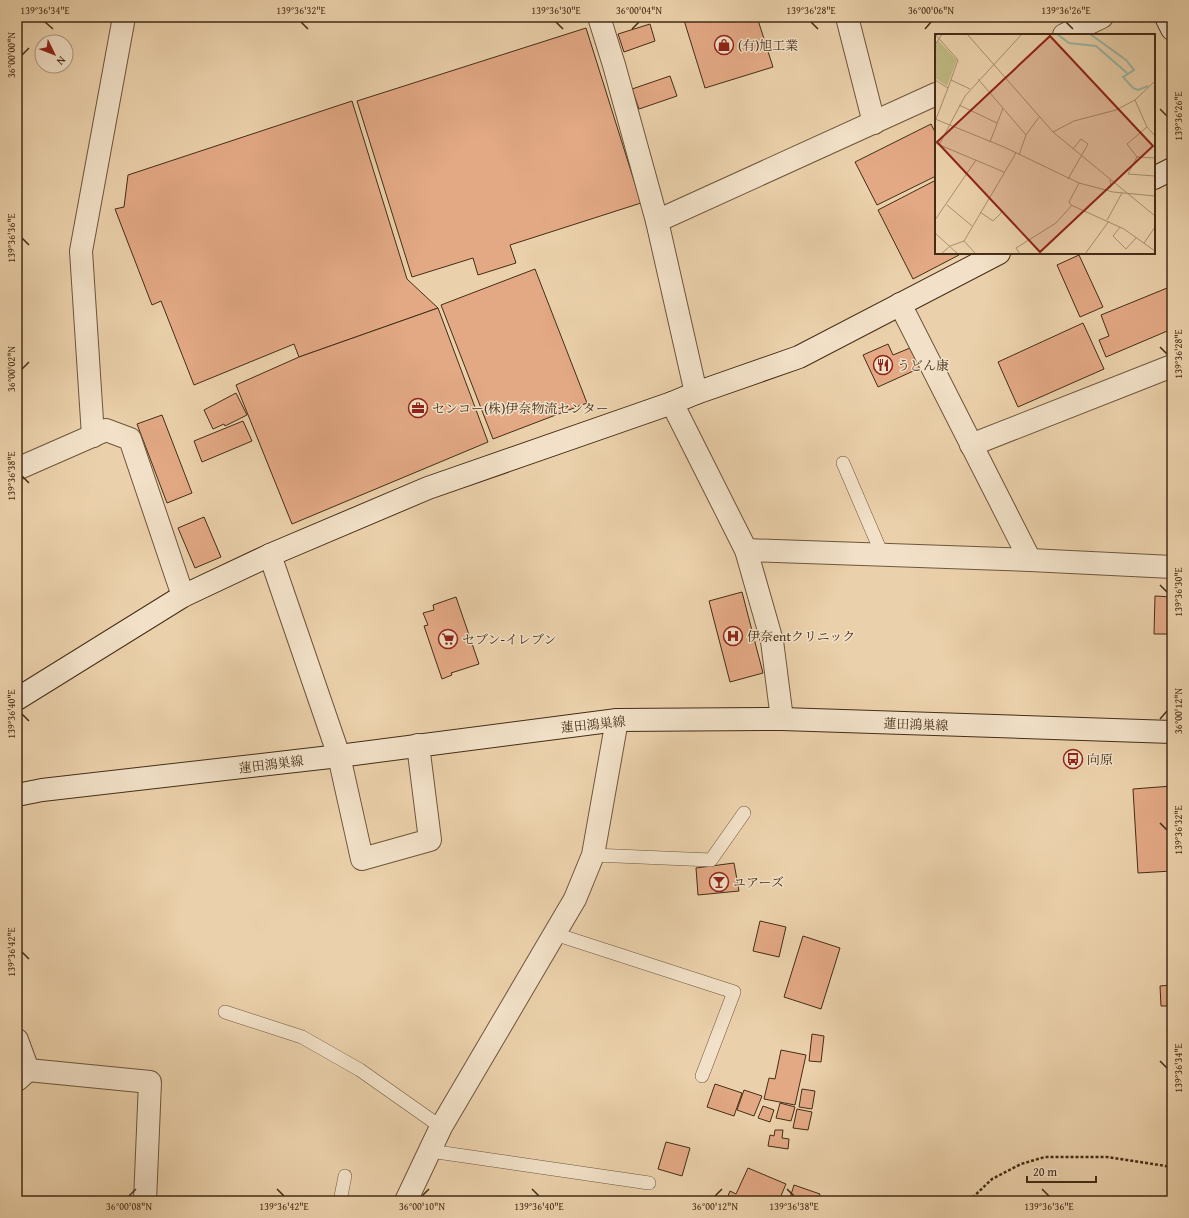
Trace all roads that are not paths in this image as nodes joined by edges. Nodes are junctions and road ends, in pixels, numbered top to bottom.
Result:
1 (124, 17) edge
2 (599, 17) edge
3 (847, 17) edge
4 (1102, 17) edge
5 (1166, 17) edge
6 (1172, 29) edge
7 (1066, 34) edge
8 (935, 94) edge
9 (874, 123) junction
10 (1172, 169) edge
11 (1155, 178) edge
12 (657, 221) junction
13 (997, 254) edge
14 (900, 304) junction
15 (1172, 366) edge
16 (696, 393) junction
17 (672, 403) junction
18 (93, 436) junction
19 (971, 446) junction
20 (843, 463) dead end
21 (17, 470) edge
22 (746, 550) junction
23 (882, 554) junction
24 (270, 555) junction
25 (1030, 560) junction
26 (1172, 566) edge
27 (183, 596) junction
28 (17, 699) edge
29 (782, 719) junction
30 (617, 720) junction
31 (1172, 732) edge
32 (418, 745) junction
33 (339, 756) junction
34 (17, 780) edge
35 (42, 790) junction
36 (17, 795) edge
37 (744, 813) dead end
38 (593, 855) junction
39 (555, 934) junction
40 (225, 1012) dead end
41 (17, 1040) edge
42 (22, 1075) edge
43 (702, 1076) dead end
44 (441, 1127) junction
45 (430, 1151) junction
46 (345, 1176) dead end
47 (649, 1183) dead end
48 (145, 1201) edge
49 (340, 1201) edge
50 (406, 1201) edge

1 - 18 street
2 - 12 street
3 - 9 street
4 - 7 street
5 - 6 street
8 - 9 street
9 - 12 street
10 - 11 street
12 - 16 street
13 - 14 street
14 - 16 street
14 - 19 street
15 - 19 street
16 - 17 street
17 - 22 street
17 - 24 street
18 - 21 street
18 - 27 street
19 - 25 street
20 - 23 lane
22 - 23 street
22 - 29 street
23 - 25 street
24 - 27 street
24 - 33 street
25 - 26 street
27 - 28 street
29 - 30 street, 蓮田鴻巣線
29 - 31 street, 蓮田鴻巣線
30 - 32 street, 蓮田鴻巣線
30 - 38 street
32 - 33 street, 蓮田鴻巣線
32 - 33 street
33 - 35 street, 蓮田鴻巣線
34 - 35 street
35 - 36 street, 蓮田鴻巣線
37 - 38 lane
38 - 39 street
39 - 43 lane
39 - 44 street
40 - 44 lane
41 - 42 street
42 - 48 street
44 - 45 street
45 - 47 lane
45 - 50 street
46 - 49 lane

